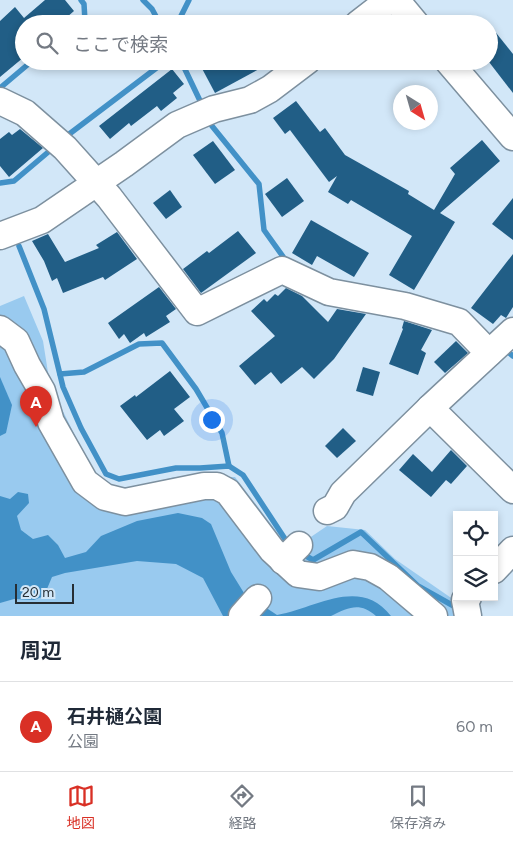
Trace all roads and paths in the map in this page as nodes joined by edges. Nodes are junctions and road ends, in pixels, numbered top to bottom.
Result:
1 (390, 0) edge
2 (396, 0) edge
3 (370, 15) edge
4 (408, 15) edge
5 (296, 70) edge
6 (456, 70) edge
7 (0, 101) edge
8 (513, 137) edge
9 (96, 184) junction
10 (0, 236) edge
11 (0, 329) edge
12 (502, 340) edge
13 (430, 408) junction
14 (513, 490) edge
15 (326, 511) dead end
16 (513, 550) edge
17 (498, 566) edge
18 (465, 601) edge
19 (434, 616) edge
20 (468, 616) edge

1 - 3 street
2 - 4 street
5 - 9 street
6 - 8 street
7 - 9 street
9 - 10 street
9 - 12 street
11 - 19 street
12 - 13 street
13 - 14 street
13 - 15 street
16 - 17 street
18 - 20 street

